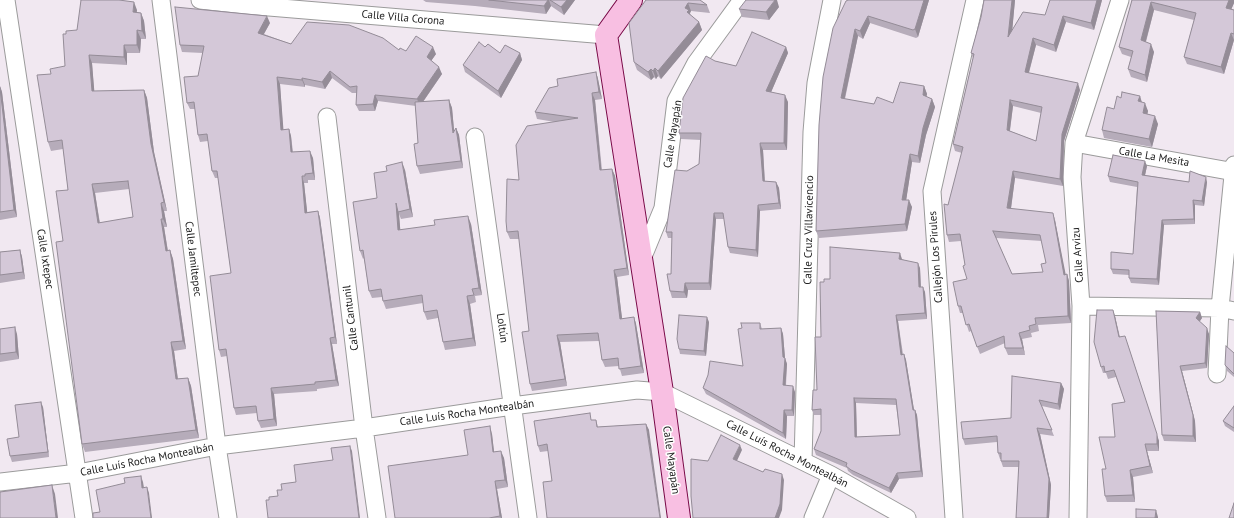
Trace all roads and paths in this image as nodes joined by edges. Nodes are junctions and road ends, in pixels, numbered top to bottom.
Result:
1 (6, 0) edge
2 (161, 0) edge
3 (200, 0) edge
4 (632, 0) edge
5 (742, 0) edge
6 (832, 0) edge
7 (975, 0) edge
8 (1120, 0) edge
9 (247, 3) edge
10 (606, 34) junction
11 (326, 117) dead end
12 (475, 137) dead end
13 (1074, 143) junction
14 (1234, 170) edge
15 (642, 259) junction
16 (1082, 306) junction
17 (1227, 310) edge
18 (1216, 374) dead end
19 (662, 392) junction
20 (512, 406) junction
21 (364, 428) junction
22 (217, 446) junction
23 (803, 461) junction
24 (78, 474) junction
25 (831, 475) junction
26 (0, 482) edge
27 (84, 518) edge
28 (228, 518) edge
29 (378, 518) edge
30 (528, 518) edge
31 (679, 518) edge
32 (813, 518) edge
33 (908, 518) edge
34 (954, 518) edge
35 (1078, 518) edge

1 - 24 street, Calle Ixtepec
2 - 22 street, Calle Jamiltepec
3 - 9 street, Calle Villa Corona
4 - 10 street
5 - 15 street, Calle Mayapán
6 - 23 street, Calle Cruz Villavicencio
7 - 34 street, Callejón Los Pirules
8 - 13 street, Calle Arvizu
9 - 10 street, Calle Villa Corona
10 - 15 street, Calle Mayapán
11 - 21 street, Calle Cantunil
12 - 20 street, Loltún
13 - 14 street, Calle La Mesita
13 - 16 street, Calle Arvizu
14 - 17 street
15 - 19 street, Calle Mayapán
16 - 17 street
16 - 35 street, Calle Arvizu
17 - 18 street
19 - 20 street, Calle Luís Rocha Montealbán
19 - 23 street, Calle Luís Rocha Montealbán
19 - 31 street, Calle Mayapán
20 - 21 street, Calle Luís Rocha Montealbán
20 - 30 street, Loltún
21 - 22 street, Calle Luís Rocha Montealbán
21 - 29 street, Calle Cantunil
22 - 24 street, Calle Luís Rocha Montealbán
22 - 28 street, Calle Jamiltepec
23 - 25 street, Calle Luís Rocha Montealbán
24 - 26 street, Calle Luís Rocha Montealbán
24 - 27 street, Calle Ixtepec
25 - 32 street
25 - 33 street, Calle Luís Rocha Montealbán

